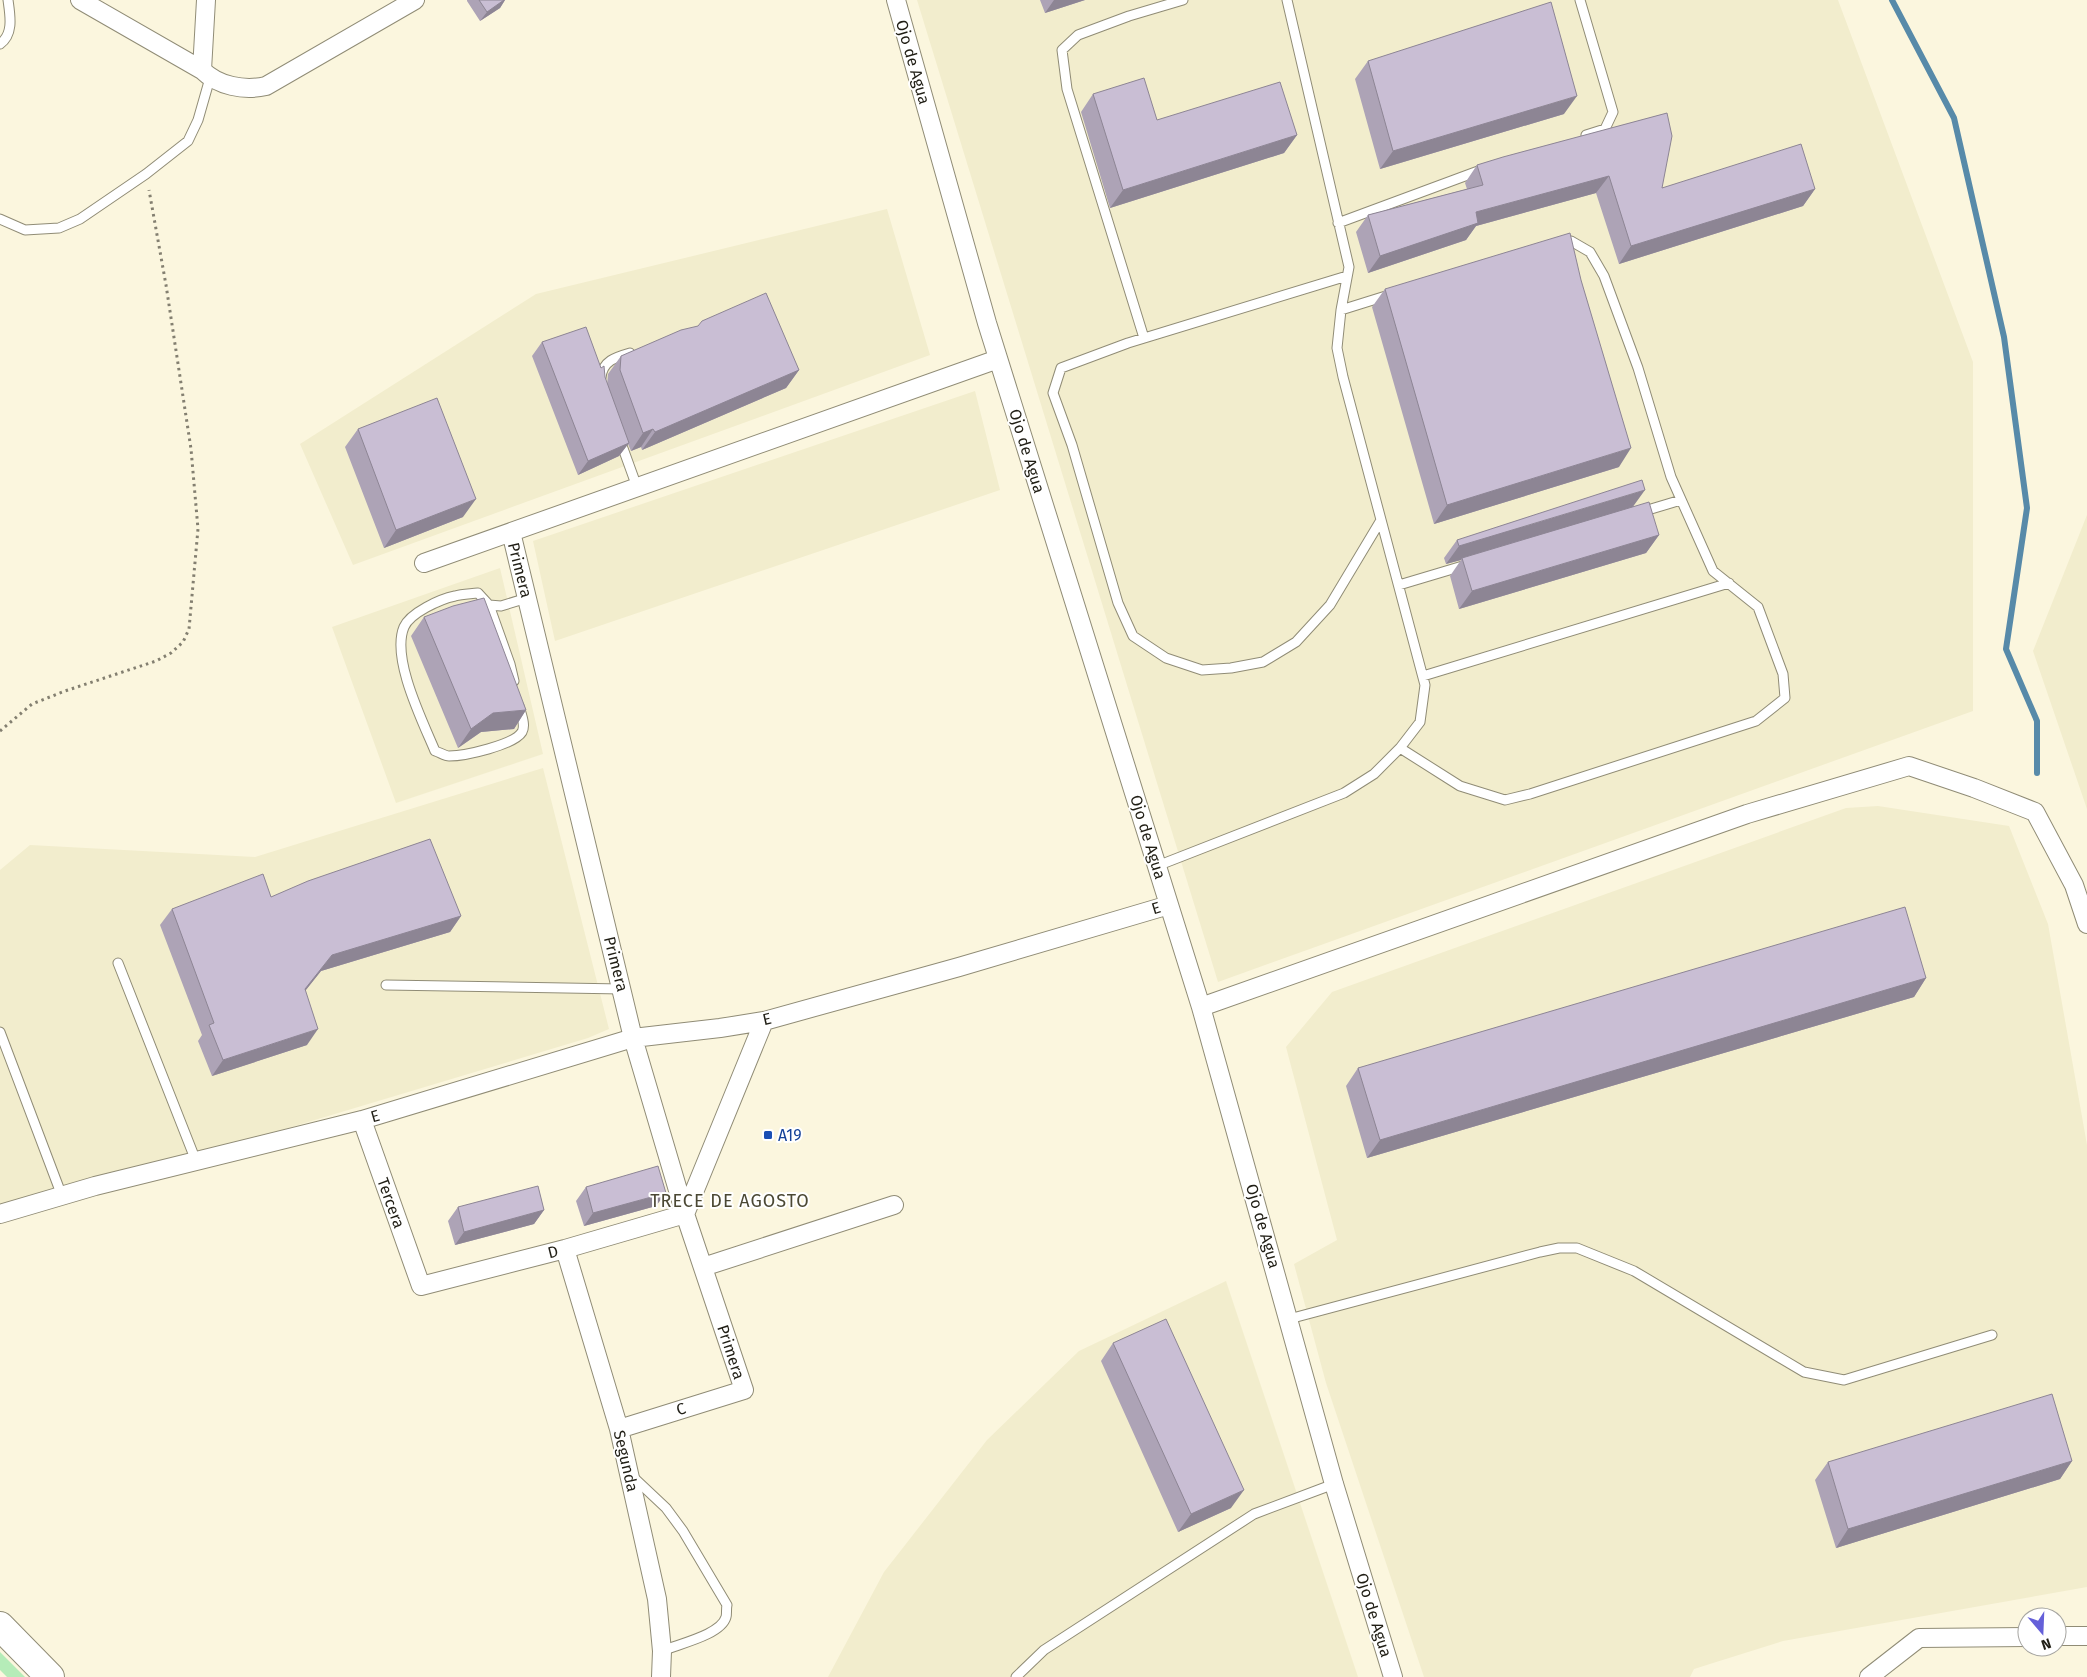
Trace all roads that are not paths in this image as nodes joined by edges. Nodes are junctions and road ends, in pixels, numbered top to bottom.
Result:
1 (8, 0) edge
2 (80, 0) edge
3 (206, 0) edge
4 (415, 0) edge
5 (896, 0) edge
6 (1183, 0) edge
7 (1288, 0) edge
8 (1580, 0) edge
9 (0, 44) edge
10 (206, 74) junction
11 (1580, 137) edge
12 (1491, 167) edge
13 (0, 219) edge
14 (1338, 223) junction
15 (1556, 244) edge
16 (1347, 276) junction
17 (1398, 292) edge
18 (1341, 310) junction
19 (1144, 338) junction
20 (640, 350) edge
21 (998, 359) junction
22 (601, 389) edge
23 (616, 428) edge
24 (637, 487) junction
25 (1681, 500) junction
26 (1634, 514) edge
27 (1381, 520) junction
28 (510, 532) junction
29 (424, 563) dead end
30 (1474, 563) edge
31 (1729, 583) junction
32 (1399, 585) junction
33 (526, 598) junction
34 (489, 605) junction
35 (1423, 676) junction
36 (1400, 748) junction
37 (1157, 866) junction
38 (1169, 905) junction
39 (2087, 924) edge
40 (118, 963) dead end
41 (386, 985) dead end
42 (622, 989) junction
43 (1201, 1007) junction
44 (764, 1020) junction
45 (0, 1032) edge
46 (633, 1038) junction
47 (362, 1120) junction
48 (196, 1161) junction
49 (62, 1196) junction
50 (894, 1204) dead end
51 (0, 1214) edge
52 (685, 1214) junction
53 (565, 1249) junction
54 (703, 1267) junction
55 (421, 1286) joint
56 (1289, 1319) junction
57 (1992, 1336) dead end
58 (744, 1390) joint
59 (619, 1428) junction
60 (628, 1472) junction
61 (1334, 1484) junction
62 (0, 1626) edge
63 (2067, 1636) edge
64 (2087, 1636) edge
65 (2017, 1637) edge
66 (662, 1650) junction
67 (1888, 1669) edge
68 (50, 1677) edge
69 (661, 1677) edge
70 (1016, 1677) edge
71 (1393, 1677) edge
72 (1869, 1677) edge

1 - 9 lane
2 - 10 street
3 - 10 street
4 - 10 street
5 - 21 street, Ojo de Agua
6 - 19 lane
7 - 14 lane
8 - 11 lane
10 - 13 lane
12 - 14 lane
14 - 16 lane
15 - 25 lane
16 - 18 lane
16 - 19 lane
17 - 18 lane
18 - 27 lane
19 - 27 lane
20 - 22 lane
21 - 24 street
21 - 37 street, Ojo de Agua
23 - 24 lane
24 - 28 street
25 - 26 lane
25 - 31 lane
27 - 32 lane
28 - 29 street
28 - 33 street, Primera
30 - 32 lane
31 - 35 lane
31 - 36 lane
32 - 35 lane
33 - 34 lane
33 - 42 street, Primera
34 - 34 lane
35 - 36 lane
36 - 37 lane
37 - 38 street, Ojo de Agua
38 - 43 street, Ojo de Agua
38 - 44 street, E
39 - 43 street
40 - 48 lane
41 - 42 lane
42 - 46 street, Primera
43 - 56 street, Ojo de Agua
44 - 46 street, E
44 - 52 street
45 - 49 lane
46 - 47 street, E
46 - 52 street, Primera
47 - 48 street, E
47 - 55 street, Tercera
48 - 49 street, E
49 - 51 street, E
50 - 54 street
52 - 53 street, D
52 - 54 street, Primera
53 - 55 street, D
53 - 59 street, Segunda
54 - 58 street, Primera
56 - 57 lane
56 - 61 street, Ojo de Agua
58 - 59 street, C
59 - 60 street, Segunda
60 - 66 street, Segunda
60 - 66 lane
61 - 70 lane
61 - 71 street, Ojo de Agua
62 - 68 highway
63 - 64 street
65 - 67 street
66 - 69 street, Segunda
67 - 72 street

